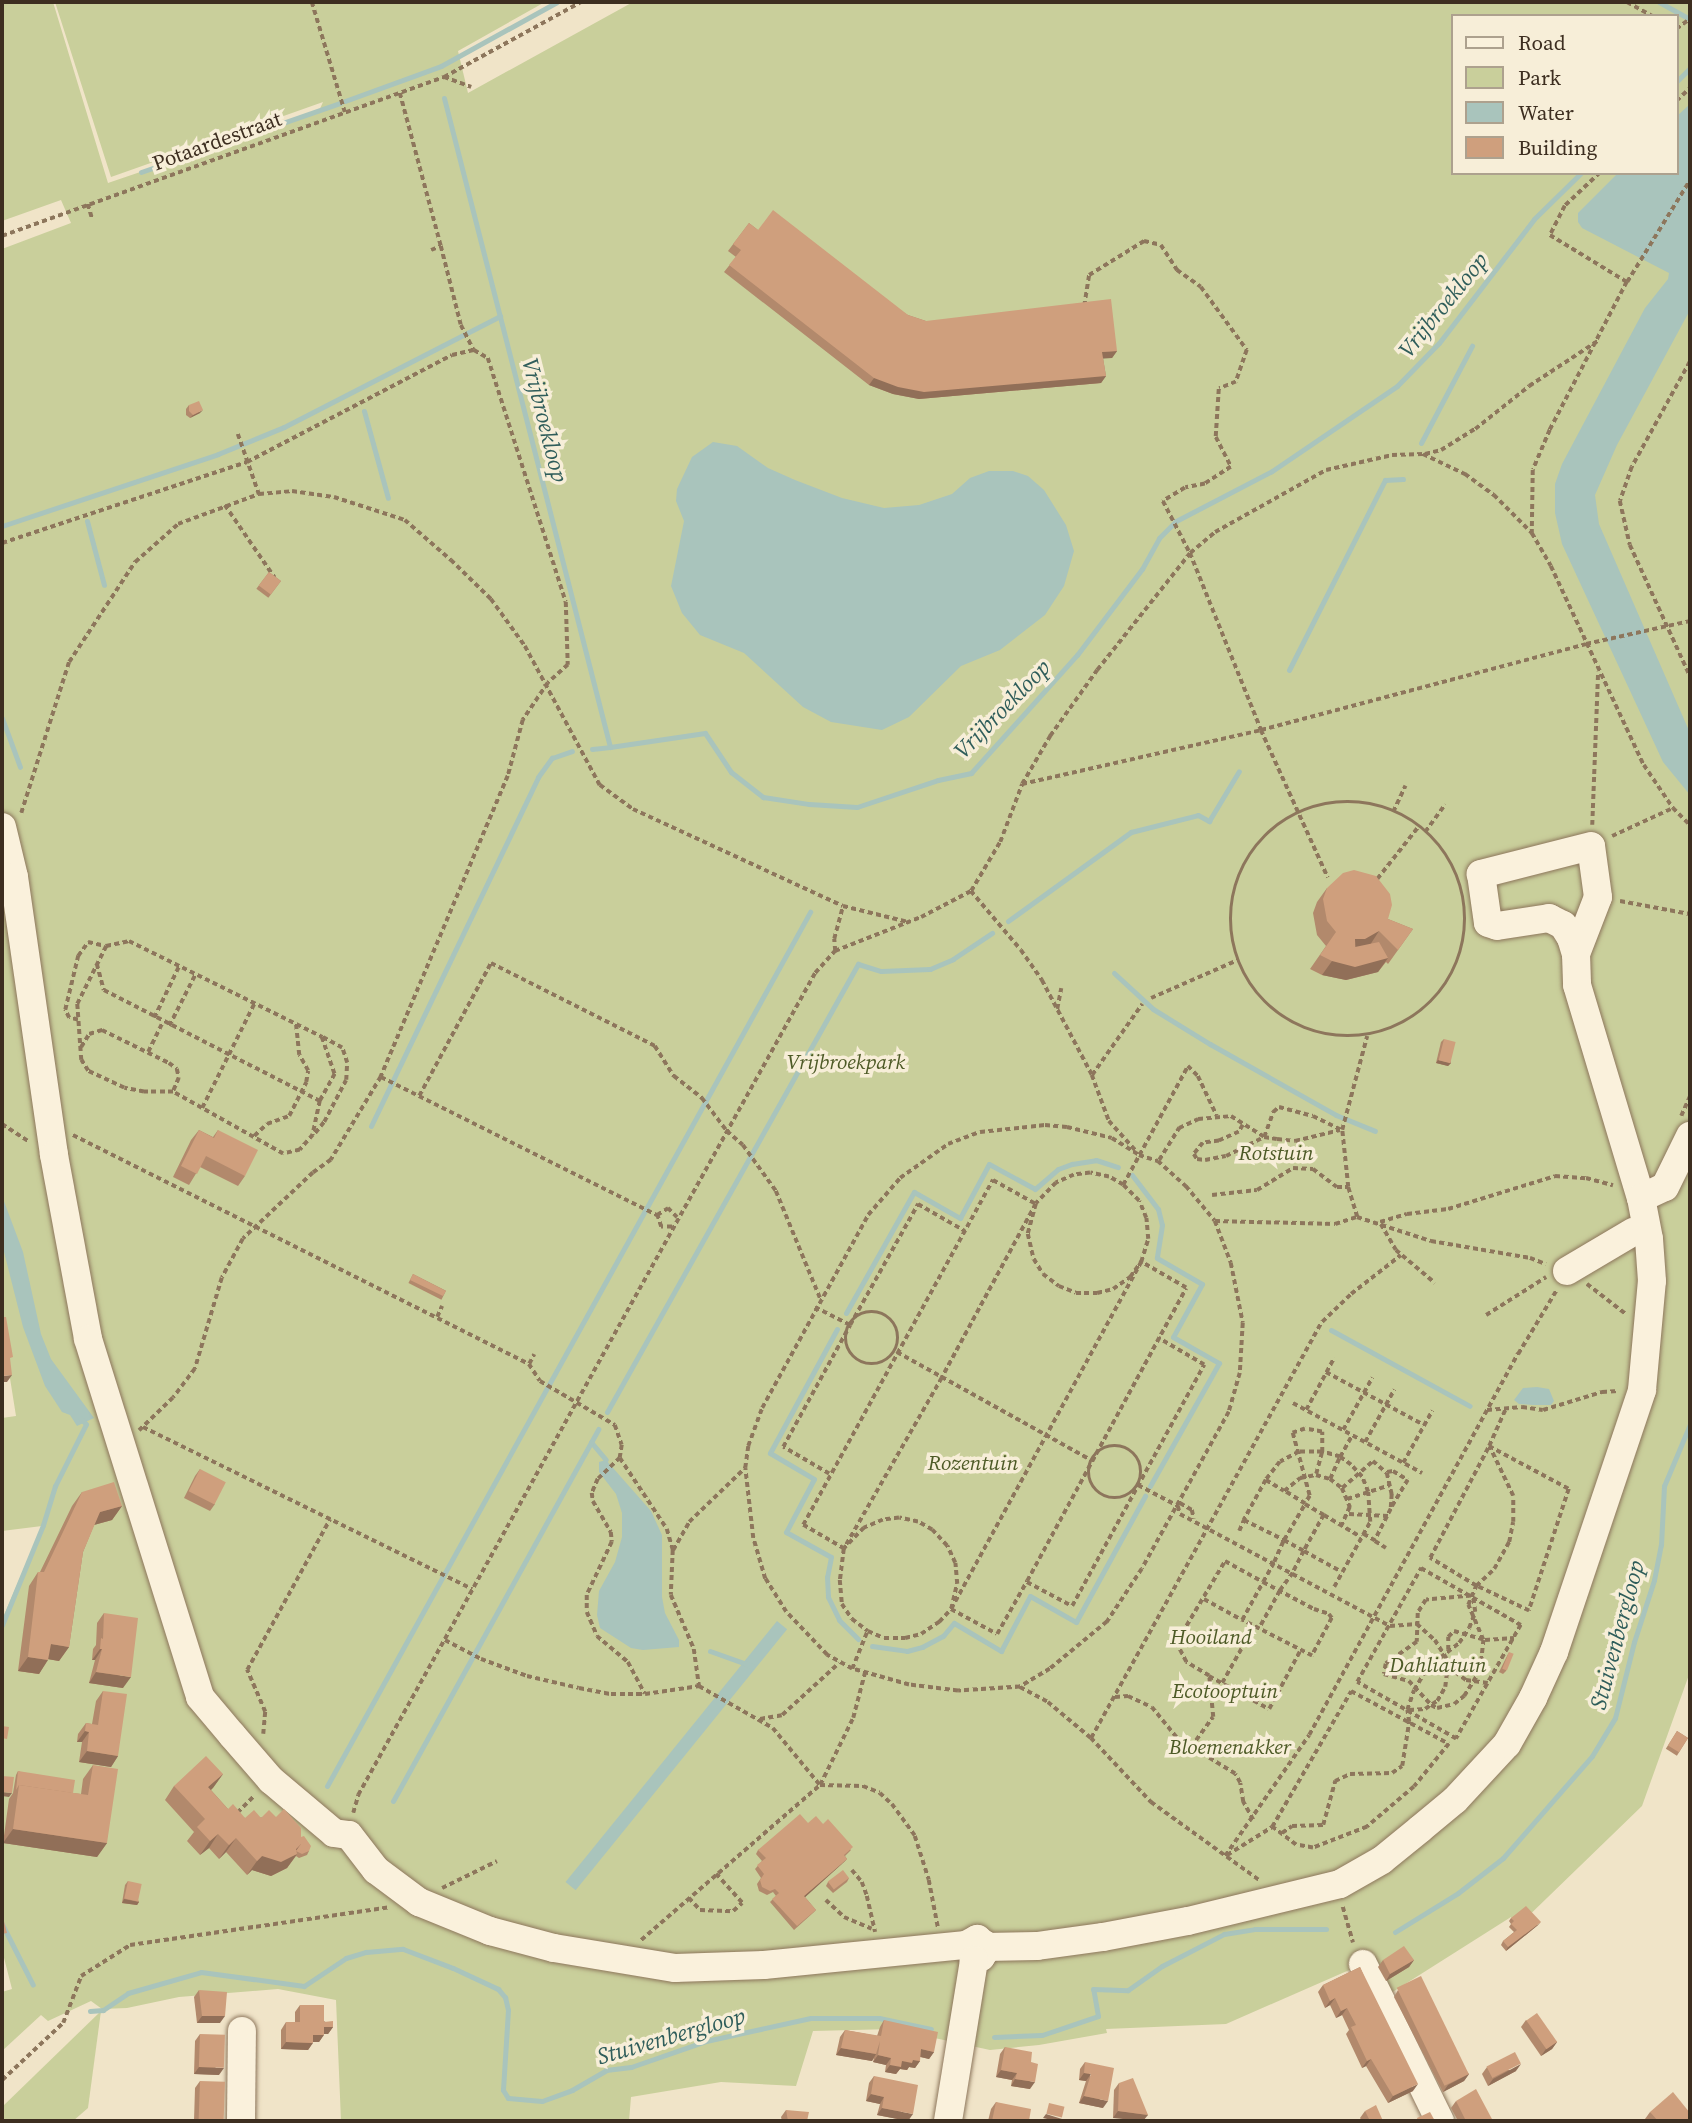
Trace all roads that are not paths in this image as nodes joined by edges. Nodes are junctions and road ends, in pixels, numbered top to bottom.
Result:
1 (10, 825) edge
2 (1576, 954) junction
3 (1690, 1136) edge
4 (1629, 1192) junction
5 (1633, 1232) dead end
6 (1563, 1270) road end
7 (973, 1949) junction
8 (1363, 1964) road end
9 (242, 2031) dead end
10 (241, 2121) edge
11 (948, 2121) edge
12 (1440, 2121) edge

1 - 7 street
2 - 2 street
2 - 4 street
3 - 4 street
4 - 7 street
5 - 6 street
7 - 11 street
8 - 12 street
9 - 10 street

